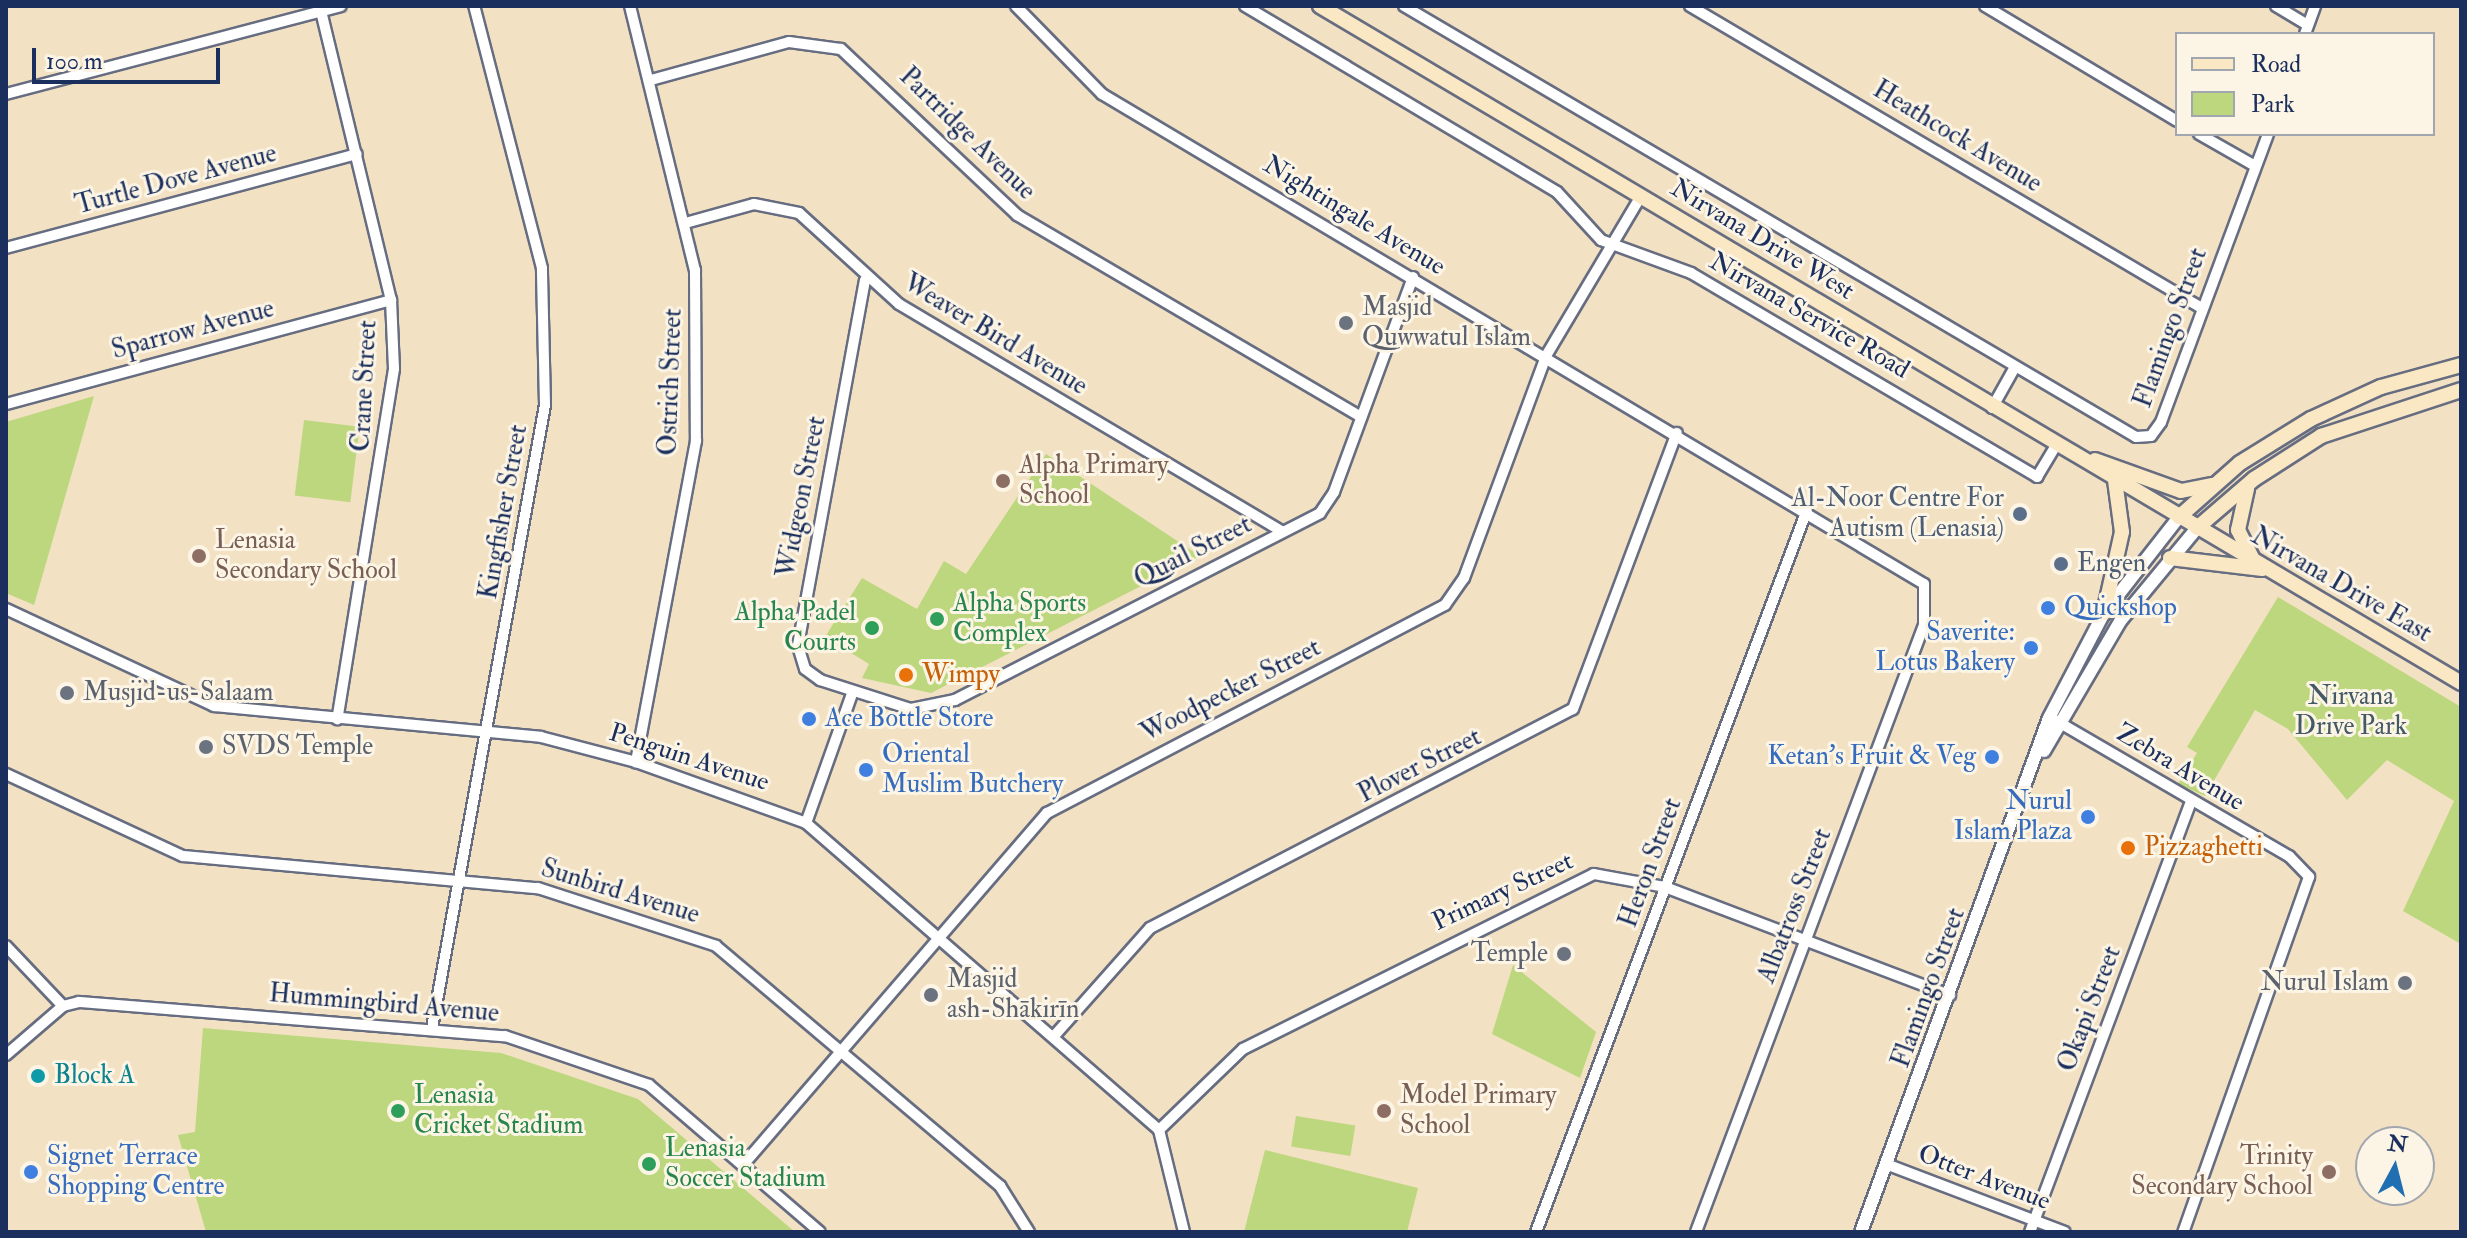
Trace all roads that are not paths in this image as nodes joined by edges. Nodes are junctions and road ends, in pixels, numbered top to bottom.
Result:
1 (341, 6) edge
2 (474, 6) edge
3 (630, 6) edge
4 (1016, 6) edge
5 (1245, 6) edge
6 (1320, 6) edge
7 (1404, 6) edge
8 (1690, 6) edge
9 (1985, 6) edge
10 (2276, 6) edge
11 (2315, 6) edge
12 (321, 11) junction
13 (2307, 30) edge
14 (651, 80) junction
15 (6, 94) edge
16 (2175, 120) edge
17 (2202, 136) edge
18 (2267, 136) edge
19 (357, 154) junction
20 (2255, 166) junction
21 (1641, 196) junction
22 (689, 222) junction
23 (1612, 246) junction
24 (6, 248) edge
25 (1413, 277) junction
26 (865, 280) junction
27 (391, 300) junction
28 (2200, 307) junction
29 (1546, 356) junction
30 (2461, 365) edge
31 (2015, 367) junction
32 (2461, 390) edge
33 (6, 404) edge
34 (1992, 408) junction
35 (1361, 417) junction
36 (1677, 433) junction
37 (2056, 445) junction
38 (2071, 453) junction
39 (2254, 479) junction
40 (2115, 480) junction
41 (2216, 484) junction
42 (1807, 510) junction
43 (2179, 517) junction
44 (2197, 528) junction
45 (1282, 531) junction
46 (2170, 558) junction
47 (2260, 566) junction
48 (1928, 595) joint
49 (6, 609) edge
50 (2104, 613) junction
51 (2461, 683) edge
52 (852, 694) junction
53 (2049, 718) junction
54 (337, 719) junction
55 (2063, 724) junction
56 (484, 732) junction
57 (2038, 760) junction
58 (636, 762) junction
59 (6, 774) edge
60 (2191, 801) junction
61 (806, 823) junction
62 (457, 878) junction
63 (1665, 887) junction
64 (938, 938) junction
65 (1806, 940) junction
66 (6, 946) edge
67 (1950, 995) junction
68 (63, 1006) junction
69 (432, 1028) junction
70 (1055, 1035) junction
71 (842, 1051) junction
72 (6, 1055) edge
73 (1159, 1130) junction
74 (1886, 1164) junction
75 (743, 1165) junction
76 (2034, 1220) junction
77 (820, 1232) edge
78 (1029, 1232) edge
79 (1184, 1232) edge
80 (1536, 1232) edge
81 (1696, 1232) edge
82 (1861, 1232) edge
83 (2030, 1232) edge
84 (2065, 1232) edge
85 (2183, 1232) edge

1 - 12 street
2 - 56 street, Kingfisher Street
3 - 14 street, Ostrich Street
4 - 25 street, Nightingale Avenue
5 - 23 street, Nirvana Service Road
6 - 21 main road, Nirvana Drive West
7 - 31 street
8 - 28 street, Heathcock Avenue
9 - 16 street
10 - 13 street
11 - 13 street
12 - 15 street
12 - 19 street, Crane Street
14 - 22 street, Ostrich Street
14 - 35 street, Partridge Avenue
17 - 20 street
18 - 20 street, Flamingo Street
19 - 24 street, Turtle Dove Avenue
19 - 27 street, Crane Street
20 - 28 street, Flamingo Street
21 - 23 street, Woodpecker Street
21 - 34 main road, Nirvana Drive West
22 - 26 street, Weaver Bird Avenue
22 - 58 street, Ostrich Street
23 - 29 street, Woodpecker Street
23 - 37 street, Nirvana Service Road
25 - 29 street, Nightingale Avenue
25 - 35 street, Quail Street
26 - 45 street, Weaver Bird Avenue
26 - 52 street, Widgeon Street
27 - 33 street, Sparrow Avenue
27 - 54 street, Crane Street
28 - 31 street, Flamingo Street
29 - 36 street, Nightingale Avenue
29 - 64 street, Woodpecker Street
30 - 41 main road
31 - 34 street
32 - 39 main road
34 - 37 main road, Nirvana Drive West
35 - 45 street, Quail Street
36 - 42 street, Nightingale Avenue
36 - 70 street, Plover Street
37 - 38 main road, Nirvana Drive West
38 - 40 main road, Nirvana Drive West
38 - 41 main road
39 - 44 main road
39 - 47 main road
40 - 43 main road, Nirvana Drive West
40 - 50 main road
41 - 43 main road
42 - 48 street, Nightingale Avenue
42 - 63 street, Heron Street
43 - 44 main road, Nirvana Drive East
43 - 50 street, Flamingo Street
44 - 46 street, Flamingo Street
44 - 47 main road, Nirvana Drive East
45 - 52 street, Quail Street
46 - 47 main road
46 - 55 street, Flamingo Street
47 - 51 main road, Nirvana Drive East
48 - 65 street, Albatross Street
49 - 54 street, Penguin Avenue
50 - 53 street, Flamingo Street
52 - 61 street
53 - 55 street, Zebra Avenue
53 - 57 street, Flamingo Street
54 - 56 street, Penguin Avenue
55 - 57 street, Flamingo Street
55 - 60 street, Zebra Avenue
56 - 58 street, Penguin Avenue
56 - 62 street, Kingfisher Street
57 - 67 street, Flamingo Street
58 - 61 street, Penguin Avenue
59 - 62 street, Sunbird Avenue
60 - 76 street, Okapi Street
60 - 85 street, Zebra Avenue
61 - 64 street, Penguin Avenue
62 - 69 street, Kingfisher Street
62 - 71 street, Sunbird Avenue
63 - 65 street, Primary Street
63 - 73 street, Primary Street
63 - 80 street, Heron Street
64 - 70 street, Penguin Avenue
64 - 71 street, Woodpecker Street
65 - 67 street, Primary Street
65 - 81 street, Albatross Street
66 - 68 street
67 - 74 street, Flamingo Street
68 - 69 street, Hummingbird Avenue
68 - 72 street
69 - 75 street, Hummingbird Avenue
70 - 73 street, Penguin Avenue
71 - 75 street, Woodpecker Street
71 - 78 street, Sunbird Avenue
73 - 79 street
74 - 76 street, Otter Avenue
74 - 82 street, Flamingo Street
75 - 77 street, Hummingbird Avenue
76 - 83 street, Okapi Street
76 - 84 street, Otter Avenue

